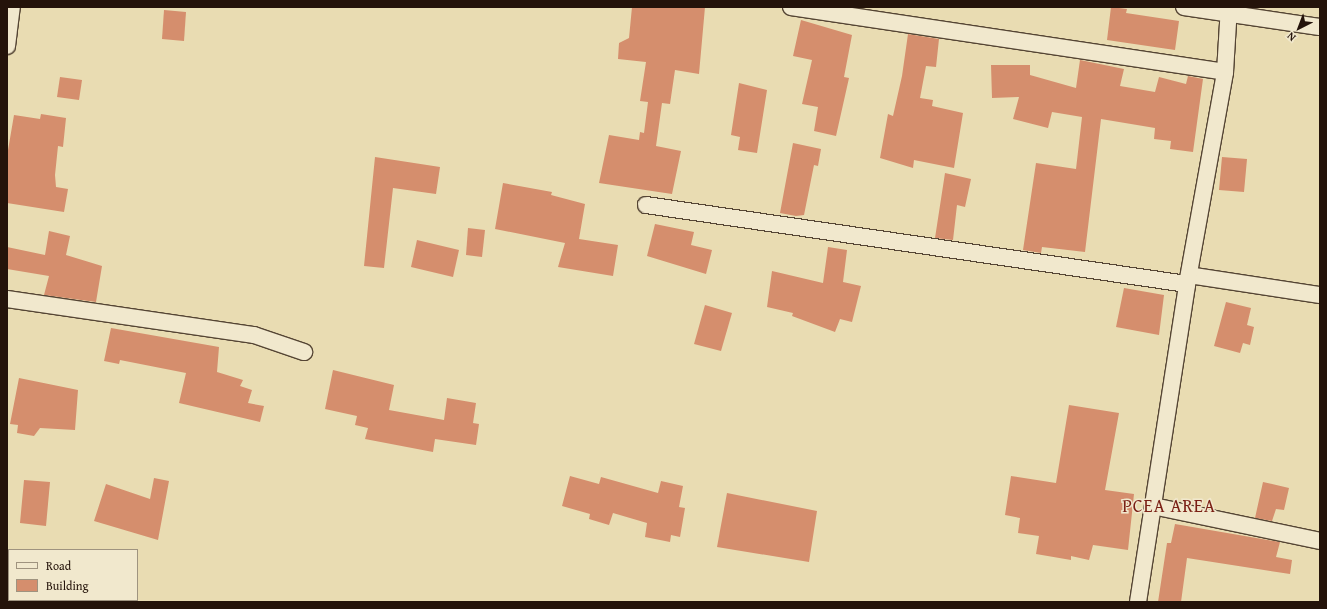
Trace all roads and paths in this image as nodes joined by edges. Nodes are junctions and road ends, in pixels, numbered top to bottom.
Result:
1 (12, 7) edge
2 (792, 7) edge
3 (1184, 7) edge
4 (1229, 10) edge
5 (1320, 27) edge
6 (7, 46) edge
7 (1226, 72) junction
8 (646, 205) dead end
9 (1188, 279) junction
10 (1320, 295) edge
11 (7, 298) edge
12 (304, 352) dead end
13 (1153, 506) junction
14 (1320, 541) edge
15 (1138, 602) edge

1 - 6 street
2 - 7 street
3 - 4 street
4 - 5 street
4 - 7 street
7 - 9 street
8 - 9 street
9 - 10 street
9 - 13 street
11 - 12 street
13 - 14 street
13 - 15 street

